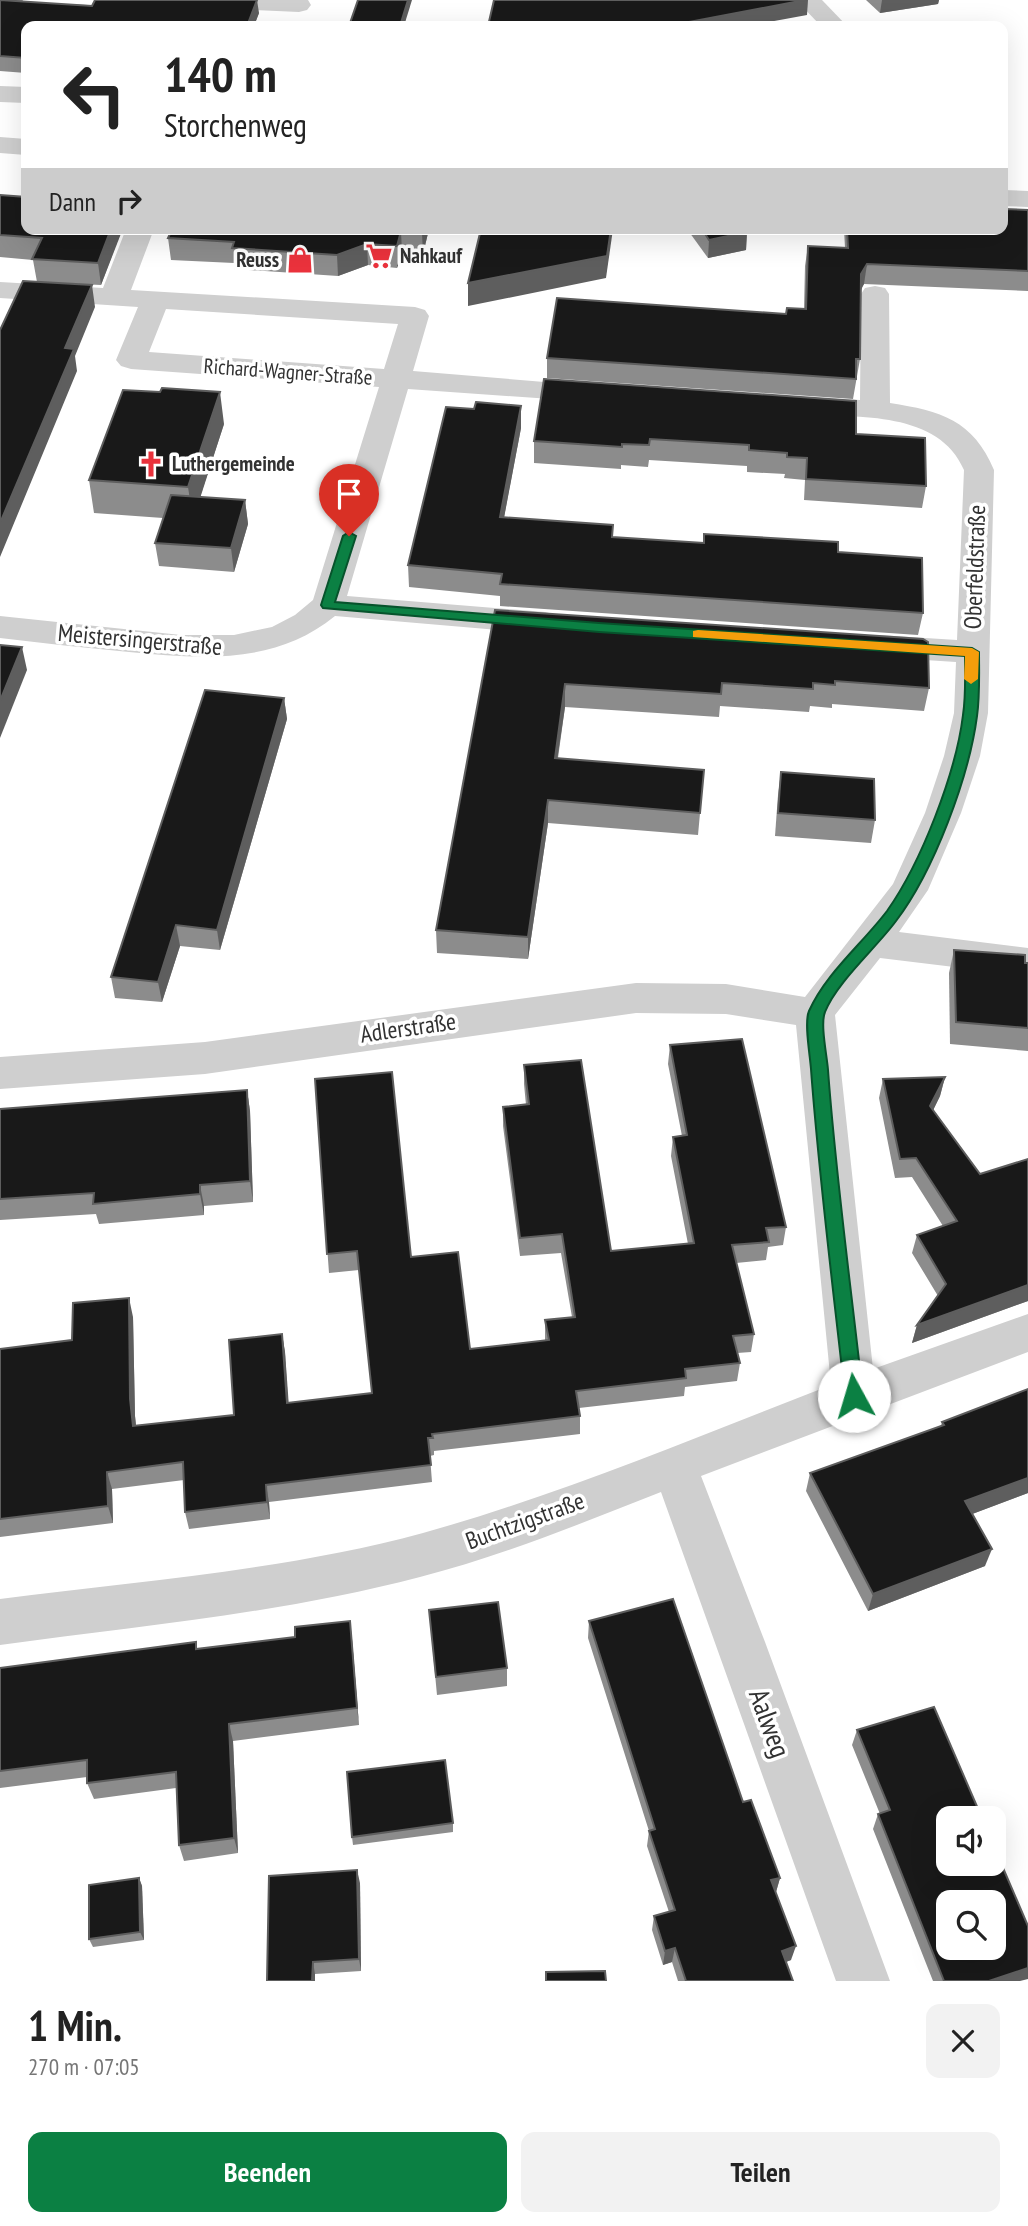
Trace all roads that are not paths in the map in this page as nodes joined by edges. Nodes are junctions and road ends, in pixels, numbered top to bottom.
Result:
1 (189, 0) edge
2 (808, 0) edge
3 (297, 10) edge
4 (830, 21) edge
5 (0, 94) edge
6 (21, 95) edge
7 (0, 145) edge
8 (21, 147) edge
9 (1008, 198) edge
10 (1028, 200) edge
11 (138, 235) edge
12 (0, 290) edge
13 (875, 294) dead end
14 (114, 297) junction
15 (156, 299) junction
16 (396, 380) junction
17 (626, 395) edge
18 (777, 404) edge
19 (875, 411) junction
20 (327, 605) junction
21 (572, 625) edge
22 (0, 626) edge
23 (841, 643) edge
24 (972, 652) junction
25 (871, 943) junction
26 (1028, 962) edge
27 (816, 1014) junction
28 (0, 1073) edge
29 (1028, 1333) edge
30 (854, 1396) junction
31 (674, 1466) junction
32 (0, 1622) edge
33 (863, 1981) edge

1 - 3 street
2 - 4 street
5 - 6 street
7 - 8 street
9 - 10 street
11 - 14 street
12 - 14 street, Richard-Wagner-Straße
13 - 19 street
14 - 15 street, Richard-Wagner-Straße
15 - 16 street, Richard-Wagner-Straße
15 - 16 street, Richard-Wagner-Straße
16 - 17 street
16 - 20 street
18 - 19 street, Oberfeldstraße
19 - 24 street, Oberfeldstraße
20 - 21 street
20 - 22 street, Meistersingerstraße
23 - 24 street
24 - 25 street, Oberfeldstraße
25 - 26 street
25 - 27 street, Oberfeldstraße
27 - 28 street, Adlerstraße
27 - 30 street
29 - 30 street, Buchtzigstraße
30 - 31 street, Buchtzigstraße
31 - 32 street, Buchtzigstraße
31 - 33 street, Aalweg

